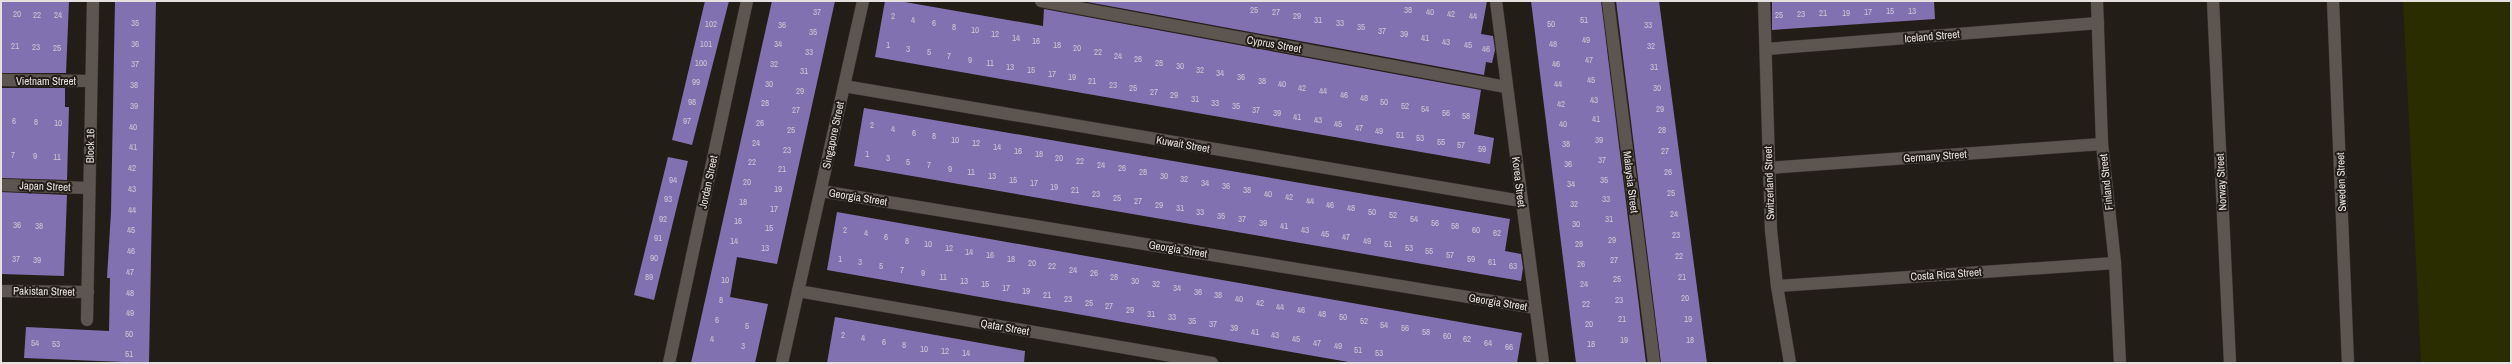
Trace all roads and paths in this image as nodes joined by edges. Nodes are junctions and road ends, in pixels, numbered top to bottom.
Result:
1 (93, 1) edge
2 (746, 1) edge
3 (863, 1) edge
4 (1041, 1) edge
5 (1496, 1) edge
6 (1608, 1) edge
7 (1764, 1) edge
8 (2097, 1) edge
9 (2213, 1) edge
10 (2333, 1) edge
11 (2098, 23) junction
12 (1766, 49) junction
13 (1, 80) edge
14 (91, 81) junction
15 (844, 86) junction
16 (1506, 87) junction
17 (2102, 144) junction
18 (1768, 168) junction
19 (1, 185) edge
20 (90, 188) junction
21 (821, 191) junction
22 (1521, 201) junction
23 (2115, 263) junction
24 (1777, 286) junction
25 (1, 291) edge
26 (798, 291) junction
27 (88, 292) junction
28 (1535, 308) junction
29 (87, 320) dead end
30 (669, 363) edge
31 (782, 363) edge
32 (1212, 363) edge
33 (1543, 363) edge
34 (1654, 363) edge
35 (1790, 363) edge
36 (2120, 363) edge
37 (2230, 363) edge
38 (2348, 363) edge

1 - 14 street, Block 16
2 - 30 street, Jordan Street
3 - 15 street, Singapore Street
4 - 16 street, Cyprus Street
5 - 16 street, Korea Street
6 - 34 street, Malaysia Street
7 - 12 street, Switzerland Street
8 - 11 street, Finland Street
9 - 37 street, Norway Street
10 - 38 street, Sweden Street
11 - 12 street, Iceland Street
11 - 17 street, Finland Street
12 - 18 street, Switzerland Street
13 - 14 street, Vietnam Street
14 - 20 street, Block 16
15 - 21 street, Singapore Street
15 - 22 street, Kuwait Street
16 - 22 street, Korea Street
17 - 18 street, Germany Street
17 - 23 street, Finland Street
18 - 24 street, Switzerland Street
19 - 20 street, Japan Street
20 - 27 street, Block 16
21 - 26 street, Singapore Street
21 - 28 street, Georgia Street
22 - 28 street, Korea Street
23 - 24 street, Costa Rica Street
23 - 36 street, Finland Street
24 - 35 street, Switzerland Street
25 - 27 street, Pakistan Street
26 - 31 street, Singapore Street
26 - 32 street, Qatar Street
27 - 29 street, Block 16
28 - 33 street, Korea Street

